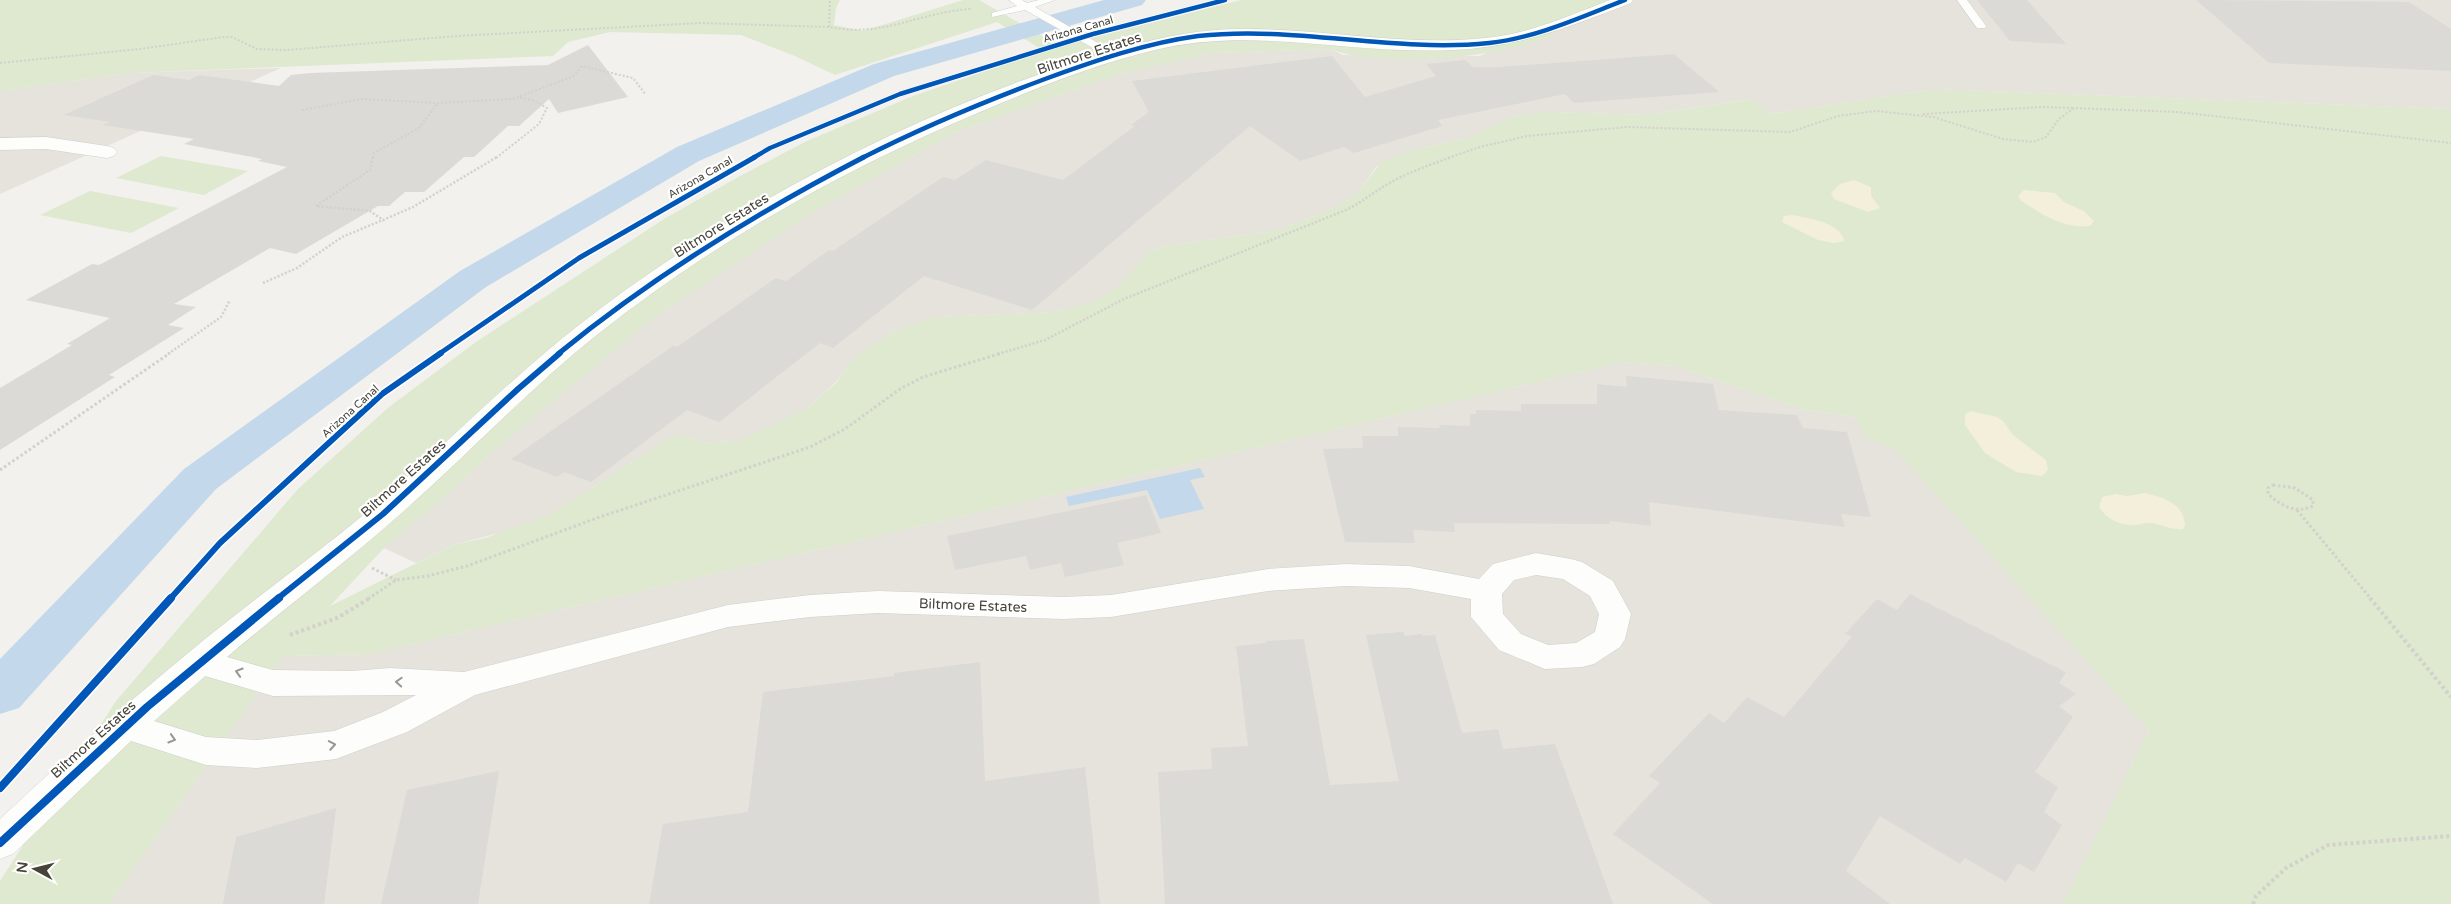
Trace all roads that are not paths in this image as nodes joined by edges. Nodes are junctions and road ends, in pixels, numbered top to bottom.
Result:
1 (1014, 0) edge
2 (1050, 0) edge
3 (1625, 0) edge
4 (1962, 0) edge
5 (1030, 9) junction
6 (996, 15) road end
7 (1981, 26) dead end
8 (1115, 56) junction
9 (0, 144) edge
10 (107, 152) dead end
11 (1486, 592) dead end
12 (199, 662) junction
13 (465, 685) junction
14 (125, 726) junction
15 (0, 843) edge

1 - 5 lane
2 - 5 lane
3 - 8 street, Biltmore Estates
4 - 7 lane
5 - 6 lane
5 - 8 lane
8 - 12 street, Biltmore Estates
9 - 10 street
11 - 13 street, Biltmore Estates
13 -> 12 street, Biltmore Estates
12 - 14 street, Biltmore Estates
14 -> 13 street, Biltmore Estates
14 - 15 street, Biltmore Estates

